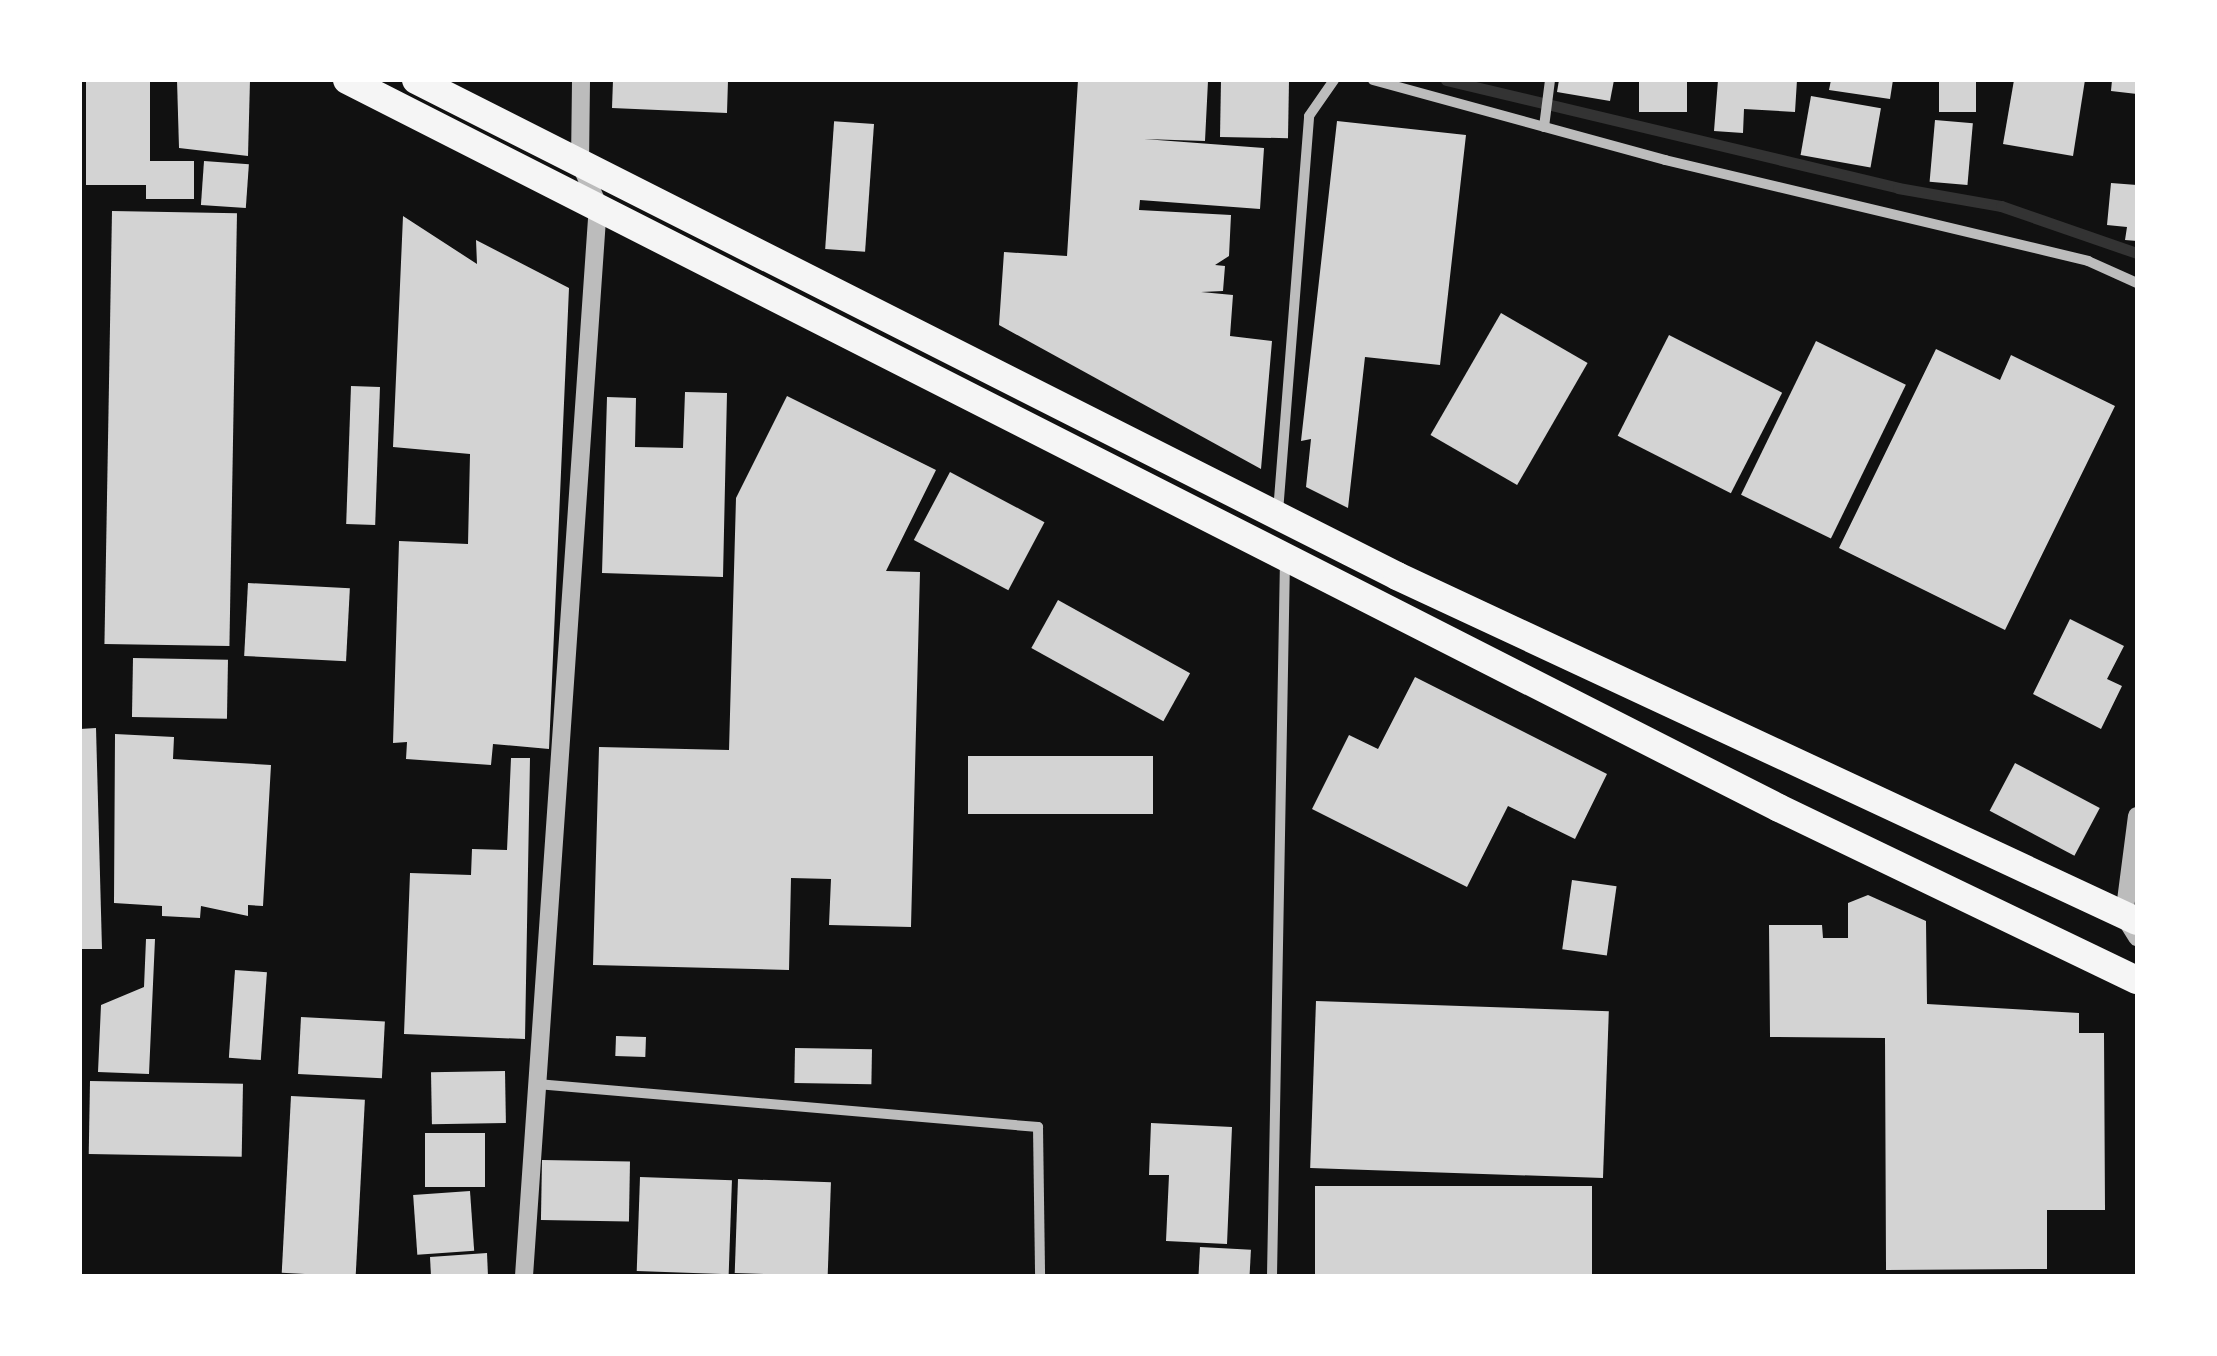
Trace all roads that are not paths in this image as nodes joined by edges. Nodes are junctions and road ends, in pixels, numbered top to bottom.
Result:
1 (347, 80) edge
2 (416, 80) edge
3 (580, 80) edge
4 (1334, 80) edge
5 (1374, 80) edge
6 (1550, 80) edge
7 (1544, 127) junction
8 (580, 162) junction
9 (598, 206) junction
10 (2137, 283) edge
11 (1278, 513) junction
12 (1285, 557) junction
13 (2137, 816) edge
14 (2133, 925) edge
15 (2137, 980) edge
16 (537, 1084) junction
17 (524, 1276) edge
18 (1040, 1276) edge
19 (1272, 1276) edge

1 - 9 highway
2 - 8 highway
3 - 8 street
4 - 11 street
5 - 7 street
6 - 7 street
7 - 10 street
8 - 9 street
8 - 11 highway
9 - 12 highway
9 - 16 street
11 - 14 highway
12 - 15 highway
12 - 19 street
13 - 14 street
16 - 17 street
16 - 18 street

